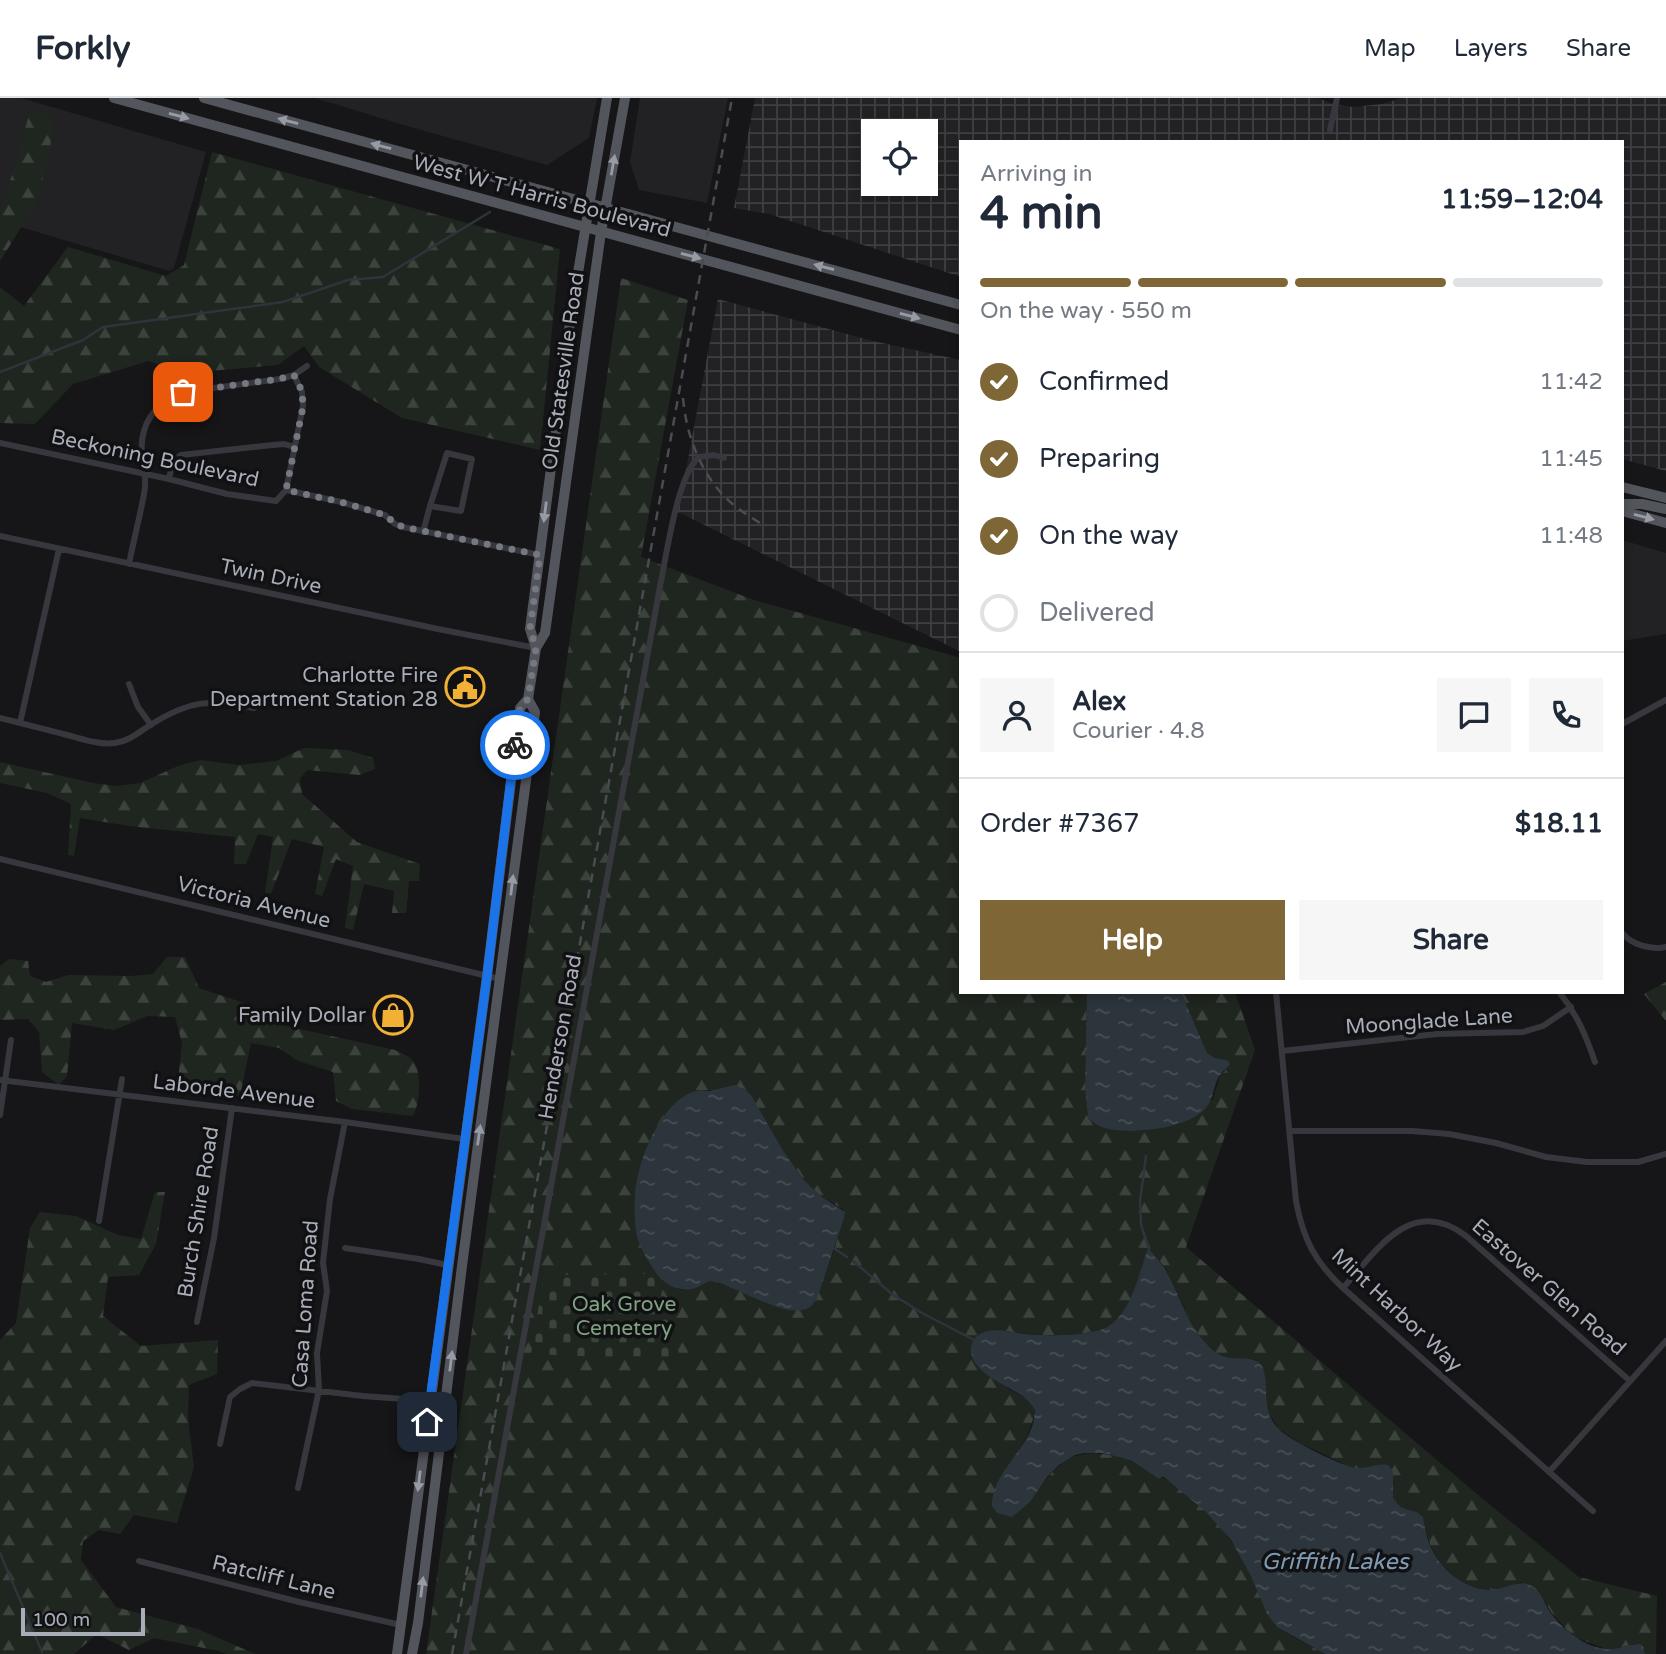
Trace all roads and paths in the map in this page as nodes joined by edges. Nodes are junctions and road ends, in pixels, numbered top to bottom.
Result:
1 (114, 98) edge
2 (204, 98) edge
3 (607, 98) edge
4 (1337, 98) edge
5 (625, 99) edge
6 (1330, 130) dead end
7 (589, 202) junction
8 (606, 207) junction
9 (585, 227) junction
10 (601, 232) junction
11 (959, 304) edge
12 (959, 329) edge
13 (307, 366) dead end
14 (294, 375) junction
15 (0, 443) edge
16 (295, 447) junction
17 (724, 458) dead end
18 (144, 474) junction
19 (169, 479) junction
20 (1624, 489) edge
21 (286, 490) junction
22 (1666, 499) edge
23 (1624, 504) edge
24 (430, 506) junction
25 (1666, 509) edge
26 (1624, 512) edge
27 (1666, 523) edge
28 (423, 532) junction
29 (0, 537) edge
30 (59, 549) junction
31 (540, 555) junction
32 (129, 564) junction
33 (536, 648) junction
34 (129, 684) dead end
35 (528, 699) junction
36 (1666, 700) edge
37 (254, 708) dead end
38 (0, 718) edge
39 (20, 723) junction
40 (1624, 723) edge
41 (151, 724) junction
42 (0, 859) edge
43 (1624, 936) edge
44 (1666, 947) edge
45 (487, 976) junction
46 (500, 979) junction
47 (1276, 994) edge
48 (1561, 994) edge
49 (1571, 1007) junction
50 (11, 1040) dead end
51 (1282, 1051) junction
52 (1595, 1062) dead end
53 (122, 1079) dead end
54 (2, 1081) edge
55 (120, 1095) junction
56 (232, 1108) junction
57 (0, 1115) edge
58 (345, 1122) junction
59 (1290, 1131) junction
60 (464, 1139) junction
61 (1666, 1154) edge
62 (99, 1221) dead end
63 (345, 1248) dead end
64 (447, 1265) junction
65 (1343, 1288) junction
66 (198, 1322) dead end
67 (1666, 1341) edge
68 (1630, 1381) junction
69 (319, 1390) junction
70 (430, 1401) junction
71 (220, 1444) dead end
72 (1549, 1472) junction
73 (298, 1488) dead end
74 (1593, 1511) dead end
75 (139, 1561) dead end
76 (401, 1625) junction
77 (397, 1654) edge
78 (412, 1654) edge
79 (466, 1654) edge

1 -> 9 main road, West W T Harris Boulevard
7 -> 2 main road, West W T Harris Boulevard
3 - 7 main road, Old Statesville Road
4 - 6 street
8 -> 5 main road, Old Statesville Road
7 - 8 main road, West W T Harris Boulevard
7 - 9 main road, Old Statesville Road
8 - 10 main road, Old Statesville Road
11 -> 8 main road, West W T Harris Boulevard
9 - 10 main road, West W T Harris Boulevard
9 -> 31 main road, Old Statesville Road
10 -> 12 main road, West W T Harris Boulevard
10 - 33 main road, Old Statesville Road
13 - 14 street
14 - 16 street
14 - 18 street
15 - 18 street, Beckoning Boulevard
16 - 19 street
16 - 21 street
17 - 79 street, Henderson Road
18 - 19 street, Beckoning Boulevard
18 - 32 street
19 - 21 street, Beckoning Boulevard
20 - 22 main road
21 - 28 street, Beckoning Boulevard
23 - 25 main road
24 - 24 street
24 - 28 street
26 -> 27 main road
28 - 31 street, Beckoning Boulevard
29 - 30 street, Twin Drive
30 - 32 street, Twin Drive
30 - 39 street
31 - 33 main road, Old Statesville Road
32 - 33 street, Twin Drive
33 - 35 main road, Old Statesville Road
34 - 41 street
35 - 45 main road, Old Statesville Road
46 -> 35 main road, Old Statesville Road
36 - 40 street
37 - 41 street
38 - 39 street
39 - 41 street
42 - 45 street, Victoria Avenue
43 - 44 street
45 - 46 street, Victoria Avenue
45 - 60 main road, Old Statesville Road
78 -> 46 main road, Old Statesville Road
47 - 51 street, Mint Harbor Way
48 - 49 street
49 - 51 street, Moonglade Lane
49 - 52 street
50 - 54 street
51 - 59 street, Mint Harbor Way
53 - 55 street
54 - 55 street, Laborde Avenue
54 - 57 street
55 - 56 street, Laborde Avenue
55 - 62 street
56 - 58 street, Laborde Avenue
56 - 66 street, Burch Shire Road
58 - 60 street, Laborde Avenue
58 - 69 street, Casa Loma Road
59 - 61 street
59 - 65 street, Mint Harbor Way
60 - 64 main road, Old Statesville Road
63 - 64 street
64 - 70 main road, Old Statesville Road
65 - 68 street, Eastover Glen Road
65 - 72 street, Mint Harbor Way
67 - 68 street
68 - 72 street
69 - 70 street
69 - 71 street
69 - 73 street, Casa Loma Road
70 -> 76 main road, Old Statesville Road
72 - 74 street, Mint Harbor Way
75 - 76 street, Ratcliff Lane
76 - 77 main road, Old Statesville Road

